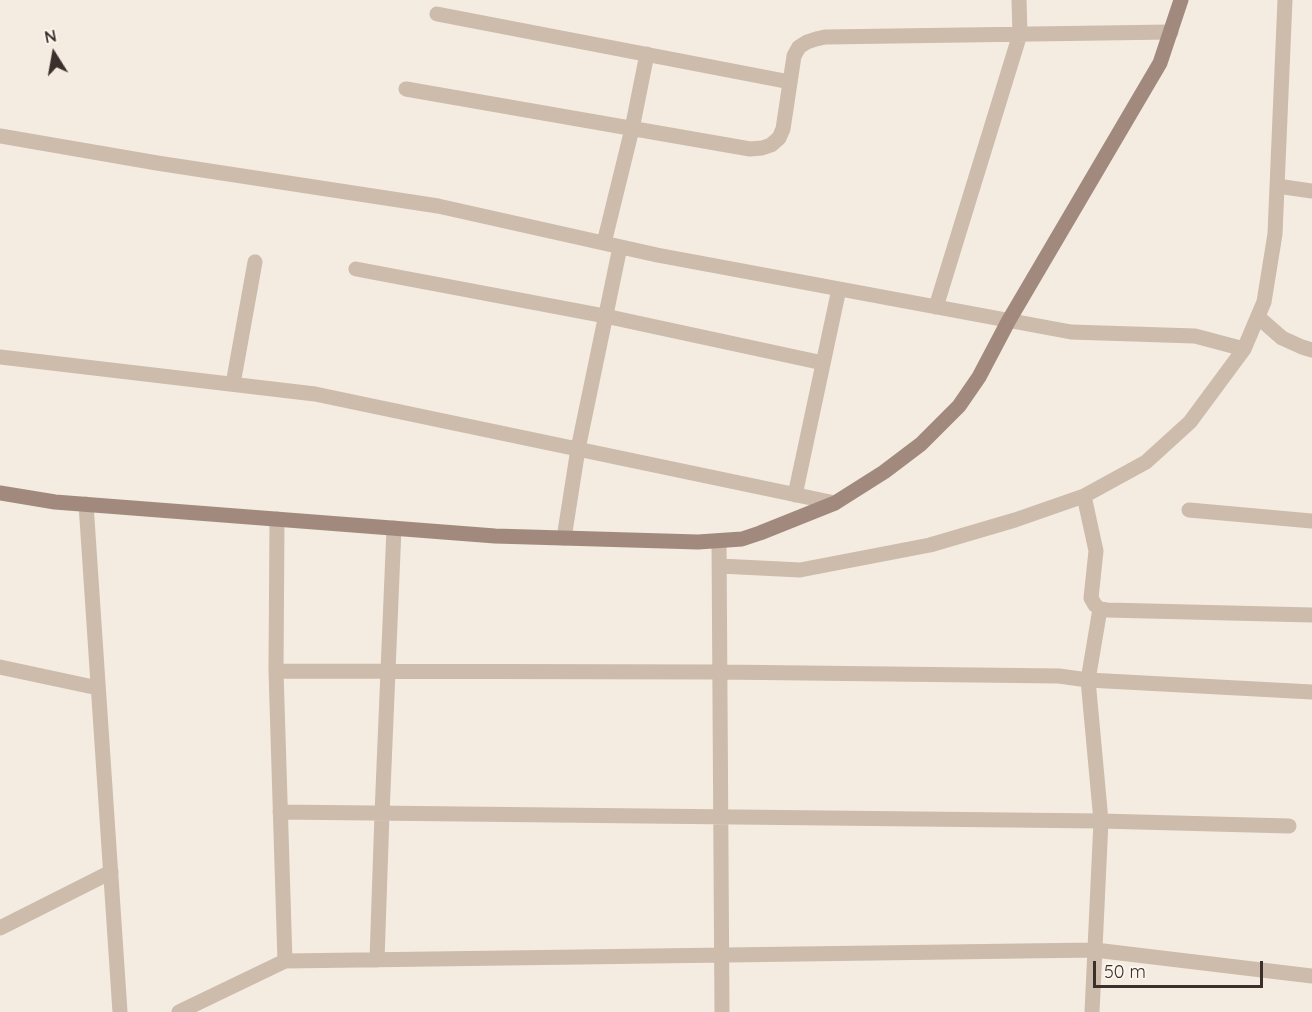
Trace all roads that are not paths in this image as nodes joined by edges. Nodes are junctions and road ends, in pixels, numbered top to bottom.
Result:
1 (1019, 0) edge
2 (1181, 0) edge
3 (1285, 0) edge
4 (437, 14) dead end
5 (1171, 32) junction
6 (1020, 34) junction
7 (647, 54) junction
8 (790, 82) junction
9 (406, 90) dead end
10 (632, 129) junction
11 (0, 136) edge
12 (1277, 186) junction
13 (1312, 191) edge
14 (612, 245) junction
15 (255, 262) dead end
16 (356, 269) dead end
17 (839, 289) junction
18 (936, 307) junction
19 (605, 316) junction
20 (1258, 317) junction
21 (1009, 320) junction
22 (1244, 349) junction
23 (1312, 350) edge
24 (0, 357) edge
25 (823, 363) junction
26 (233, 384) junction
27 (578, 449) junction
28 (0, 493) edge
29 (795, 495) junction
30 (1084, 496) junction
31 (835, 503) junction
32 (86, 504) junction
33 (1189, 510) dead end
34 (277, 519) junction
35 (1312, 521) edge
36 (394, 528) junction
37 (564, 538) junction
38 (719, 541) junction
39 (720, 566) junction
40 (1100, 609) junction
41 (1312, 615) edge
42 (0, 667) edge
43 (276, 671) junction
44 (388, 672) junction
45 (720, 672) junction
46 (1088, 680) junction
47 (98, 688) junction
48 (1312, 692) edge
49 (280, 812) junction
50 (382, 814) junction
51 (720, 817) junction
52 (1101, 821) junction
53 (1289, 826) dead end
54 (111, 872) junction
55 (0, 928) edge
56 (1095, 950) junction
57 (721, 955) junction
58 (378, 960) junction
59 (285, 961) junction
60 (1312, 976) edge
61 (120, 1012) edge
62 (179, 1012) edge
63 (722, 1012) edge
64 (1092, 1012) edge

1 - 6 street
2 - 5 street
3 - 12 street
4 - 7 street
5 - 6 street
5 - 21 street
6 - 8 street
6 - 18 street
7 - 8 street
7 - 10 street
8 - 10 street
9 - 10 street
10 - 14 street
11 - 14 street
12 - 13 street
12 - 20 street
14 - 17 street
14 - 19 street
15 - 26 street
16 - 19 street
17 - 18 street
17 - 25 street
18 - 21 street
19 - 25 street
19 - 27 street
20 - 22 street
20 - 23 street
21 - 22 street
21 - 31 street
22 - 30 street
24 - 26 street
25 - 29 street
26 - 27 street
27 - 29 street
27 - 37 street
28 - 32 street
29 - 31 street
30 - 39 street
30 - 40 street
31 - 38 street
32 - 34 street
32 - 47 street
33 - 35 street
34 - 36 street
34 - 43 street
36 - 37 street
36 - 44 street
37 - 38 street
38 - 39 street
39 - 45 street
40 - 41 street
40 - 46 street
42 - 47 street
43 - 44 street
43 - 49 street
44 - 45 street
44 - 50 street
45 - 46 street
45 - 51 street
46 - 48 street
46 - 52 street
47 - 54 street
49 - 50 street
49 - 59 street
50 - 51 street
50 - 58 street
51 - 52 street
51 - 57 street
52 - 53 street
52 - 56 street
54 - 55 street
54 - 61 street
56 - 57 street
56 - 60 street
56 - 64 street
57 - 58 street
57 - 63 street
58 - 59 street
59 - 62 street

